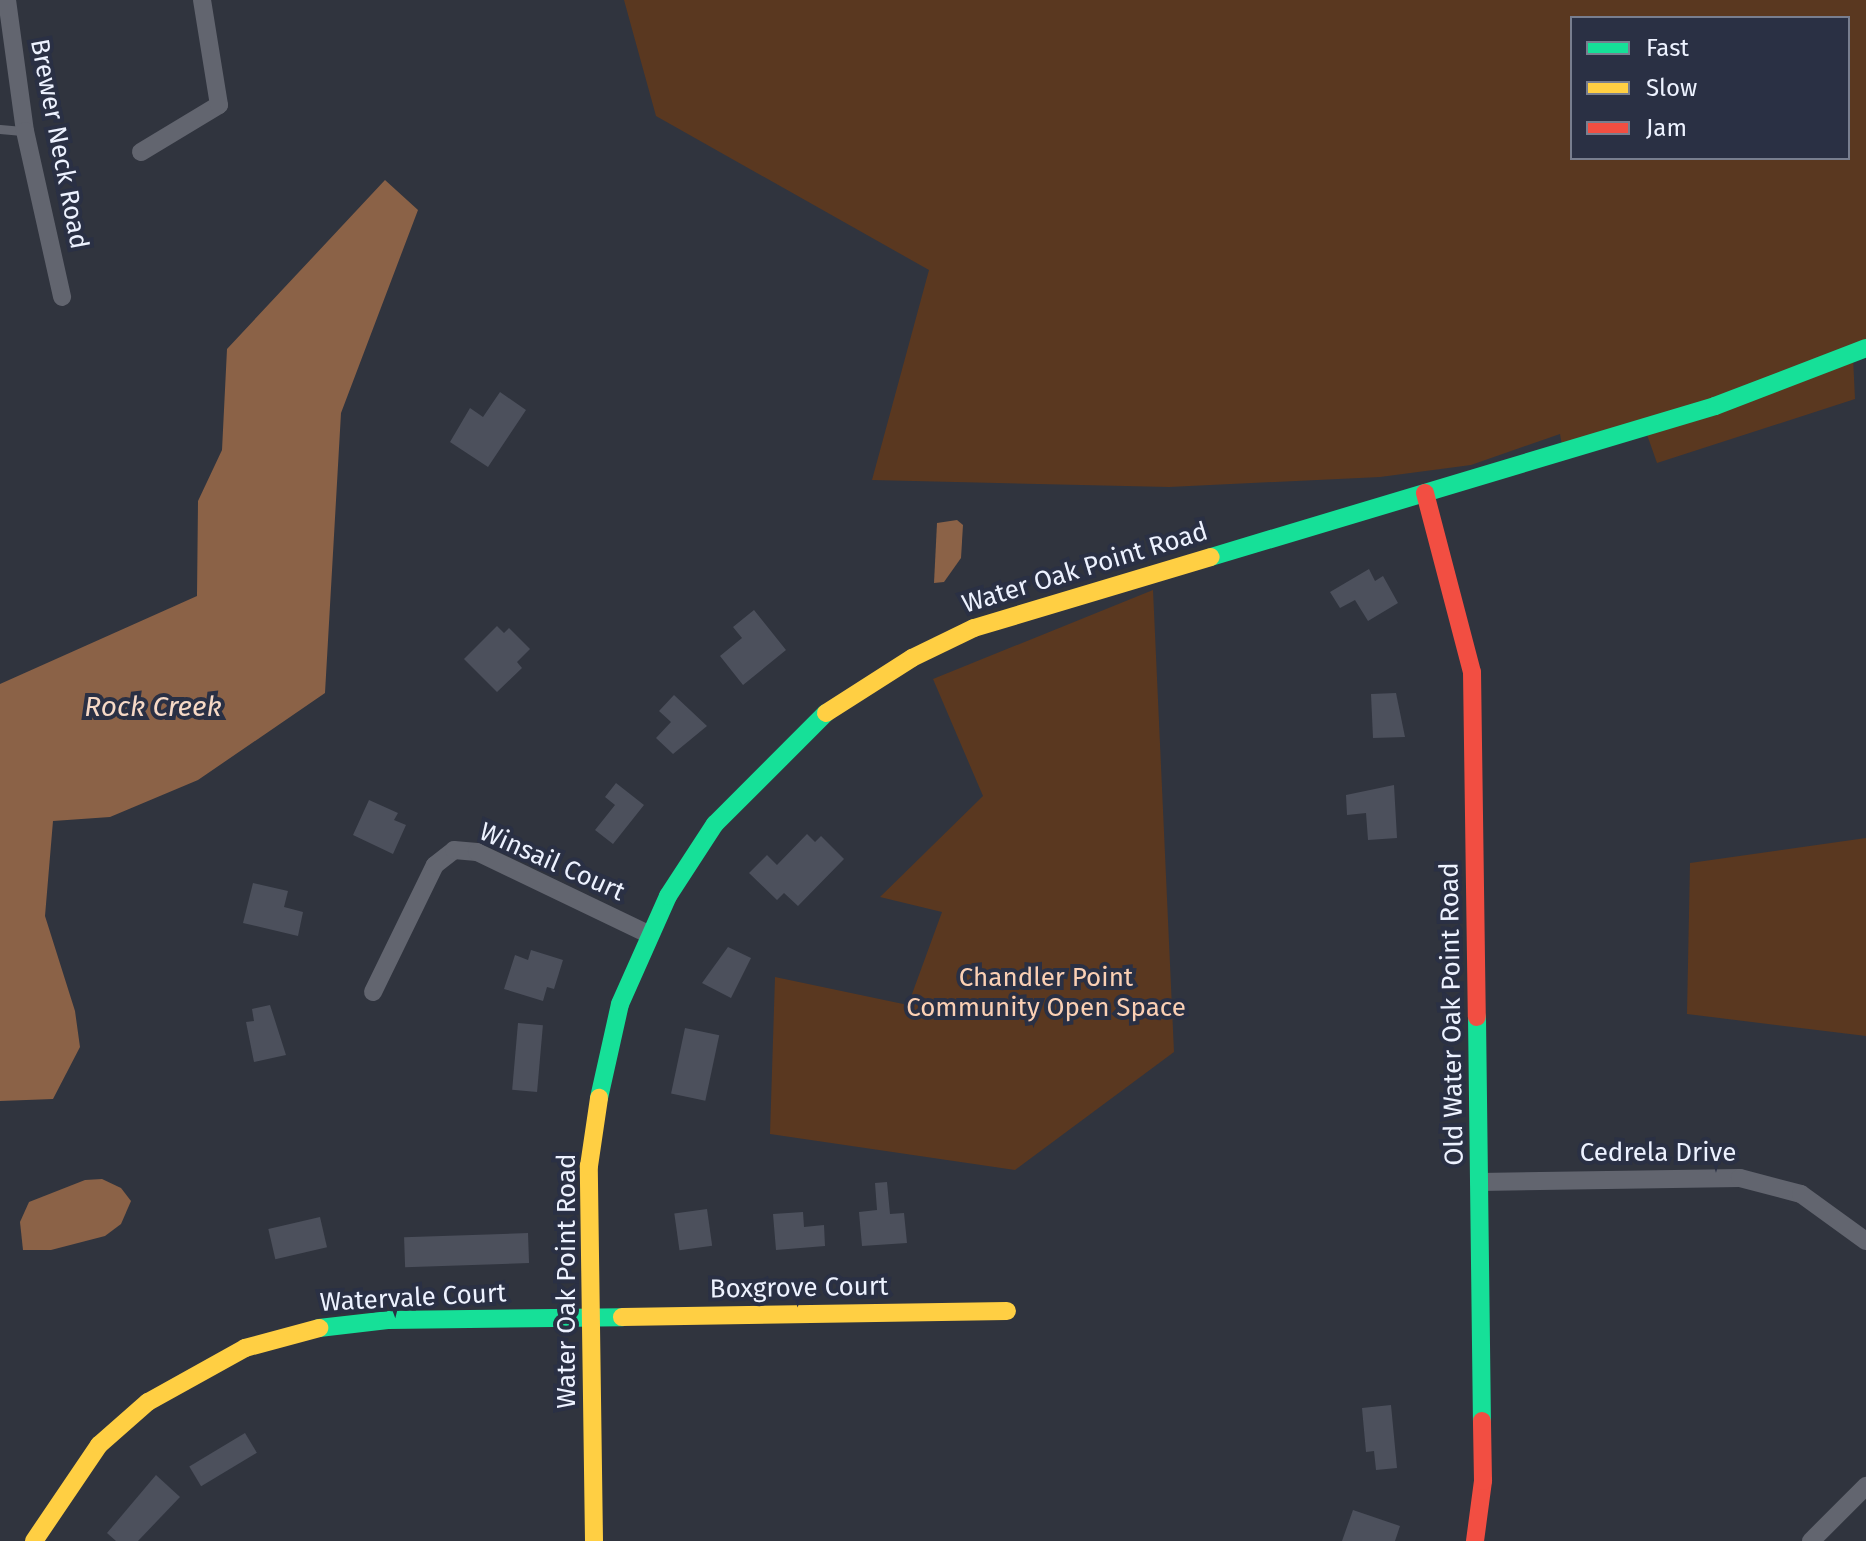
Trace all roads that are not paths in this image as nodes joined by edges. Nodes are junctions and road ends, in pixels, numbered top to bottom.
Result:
1 (7, 0) edge
2 (202, 0) edge
3 (0, 129) edge
4 (25, 131) junction
5 (141, 152) dead end
6 (62, 297) dead end
7 (1866, 348) edge
8 (1425, 493) junction
9 (648, 934) junction
10 (373, 992) dead end
11 (1479, 1182) junction
12 (1866, 1241) edge
13 (1007, 1311) dead end
14 (592, 1317) junction
15 (1866, 1486) edge
16 (34, 1541) edge
17 (594, 1541) edge
18 (1475, 1541) edge
19 (1811, 1541) edge

1 - 4 street, Brewer Neck Road
2 - 5 street
3 - 4 lane
4 - 6 street, Brewer Neck Road
7 - 8 street, Water Oak Point Road
8 - 9 street, Water Oak Point Road
8 - 11 street, Old Water Oak Point Road
9 - 10 street, Winsail Court
9 - 14 street, Water Oak Point Road
11 - 12 street, Cedrela Drive
11 - 18 street, Old Water Oak Point Road
13 - 14 street, Boxgrove Court
14 - 16 street, Watervale Court
14 - 17 street, Water Oak Point Road
15 - 19 street

